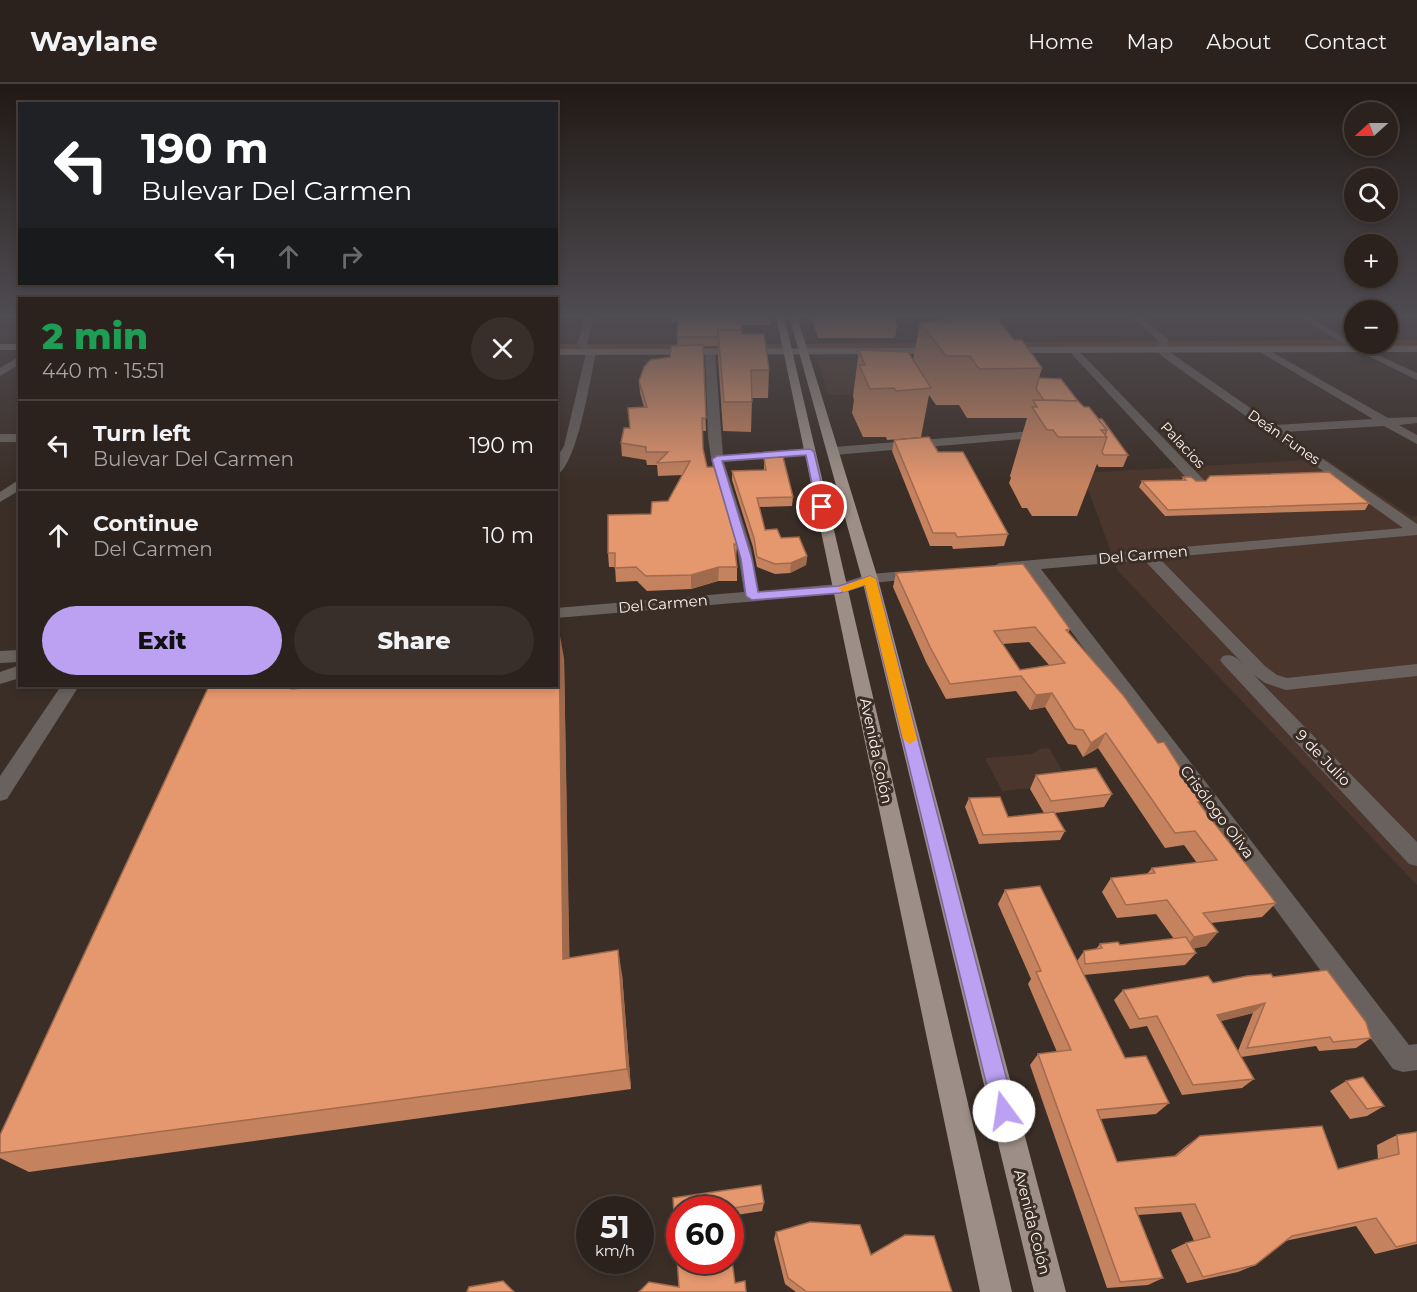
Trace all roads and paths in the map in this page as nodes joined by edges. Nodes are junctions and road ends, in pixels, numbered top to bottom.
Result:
1 (587, 372) edge
2 (711, 372) edge
3 (793, 372) edge
4 (810, 372) edge
5 (1093, 372) edge
6 (1199, 372) edge
7 (1301, 372) edge
8 (1034, 415) edge
9 (1417, 420) edge
10 (1386, 422) junction
11 (1273, 429) junction
12 (558, 434) edge
13 (573, 434) junction
14 (0, 438) edge
15 (18, 438) edge
16 (1417, 440) edge
17 (834, 451) junction
18 (810, 452) junction
19 (717, 459) junction
20 (558, 467) edge
21 (1197, 482) edge
22 (18, 484) edge
23 (0, 498) edge
24 (1417, 531) edge
25 (1148, 555) junction
26 (1030, 565) junction
27 (984, 569) edge
28 (939, 573) edge
29 (870, 579) junction
30 (840, 589) junction
31 (752, 596) junction
32 (558, 613) edge
33 (18, 656) edge
34 (0, 657) edge
35 (1229, 660) dead end
36 (1417, 670) edge
37 (18, 672) edge
38 (0, 678) edge
39 (69, 687) edge
40 (0, 793) edge
41 (1417, 857) edge
42 (1410, 1058) edge
43 (996, 1292) edge
44 (1050, 1292) edge

1 - 13 street
2 - 19 street
3 - 18 main road, Avenida Colón
4 - 17 main road, Avenida Colón
5 - 21 street, Palacios
6 - 11 street, Deán Funes
7 - 10 street
8 - 17 street
9 - 10 street
10 - 11 street
10 - 16 street
11 - 24 street, Deán Funes
12 - 13 street
13 - 20 street
14 - 15 street
17 - 29 main road, Avenida Colón
18 - 19 street
18 - 30 main road, Avenida Colón
19 - 31 street
22 - 23 street
24 - 25 street, Del Carmen
25 - 26 street, Del Carmen
25 - 36 street
26 - 27 street, Del Carmen
26 - 42 street, Crisólogo Oliva
28 - 29 street
29 - 30 street, Del Carmen
29 - 44 main road, Avenida Colón
30 - 31 street, Del Carmen
30 - 43 main road, Avenida Colón
31 - 32 street, Del Carmen
33 - 34 street
35 - 41 street, 9 de Julio
37 - 38 street
39 - 40 street

